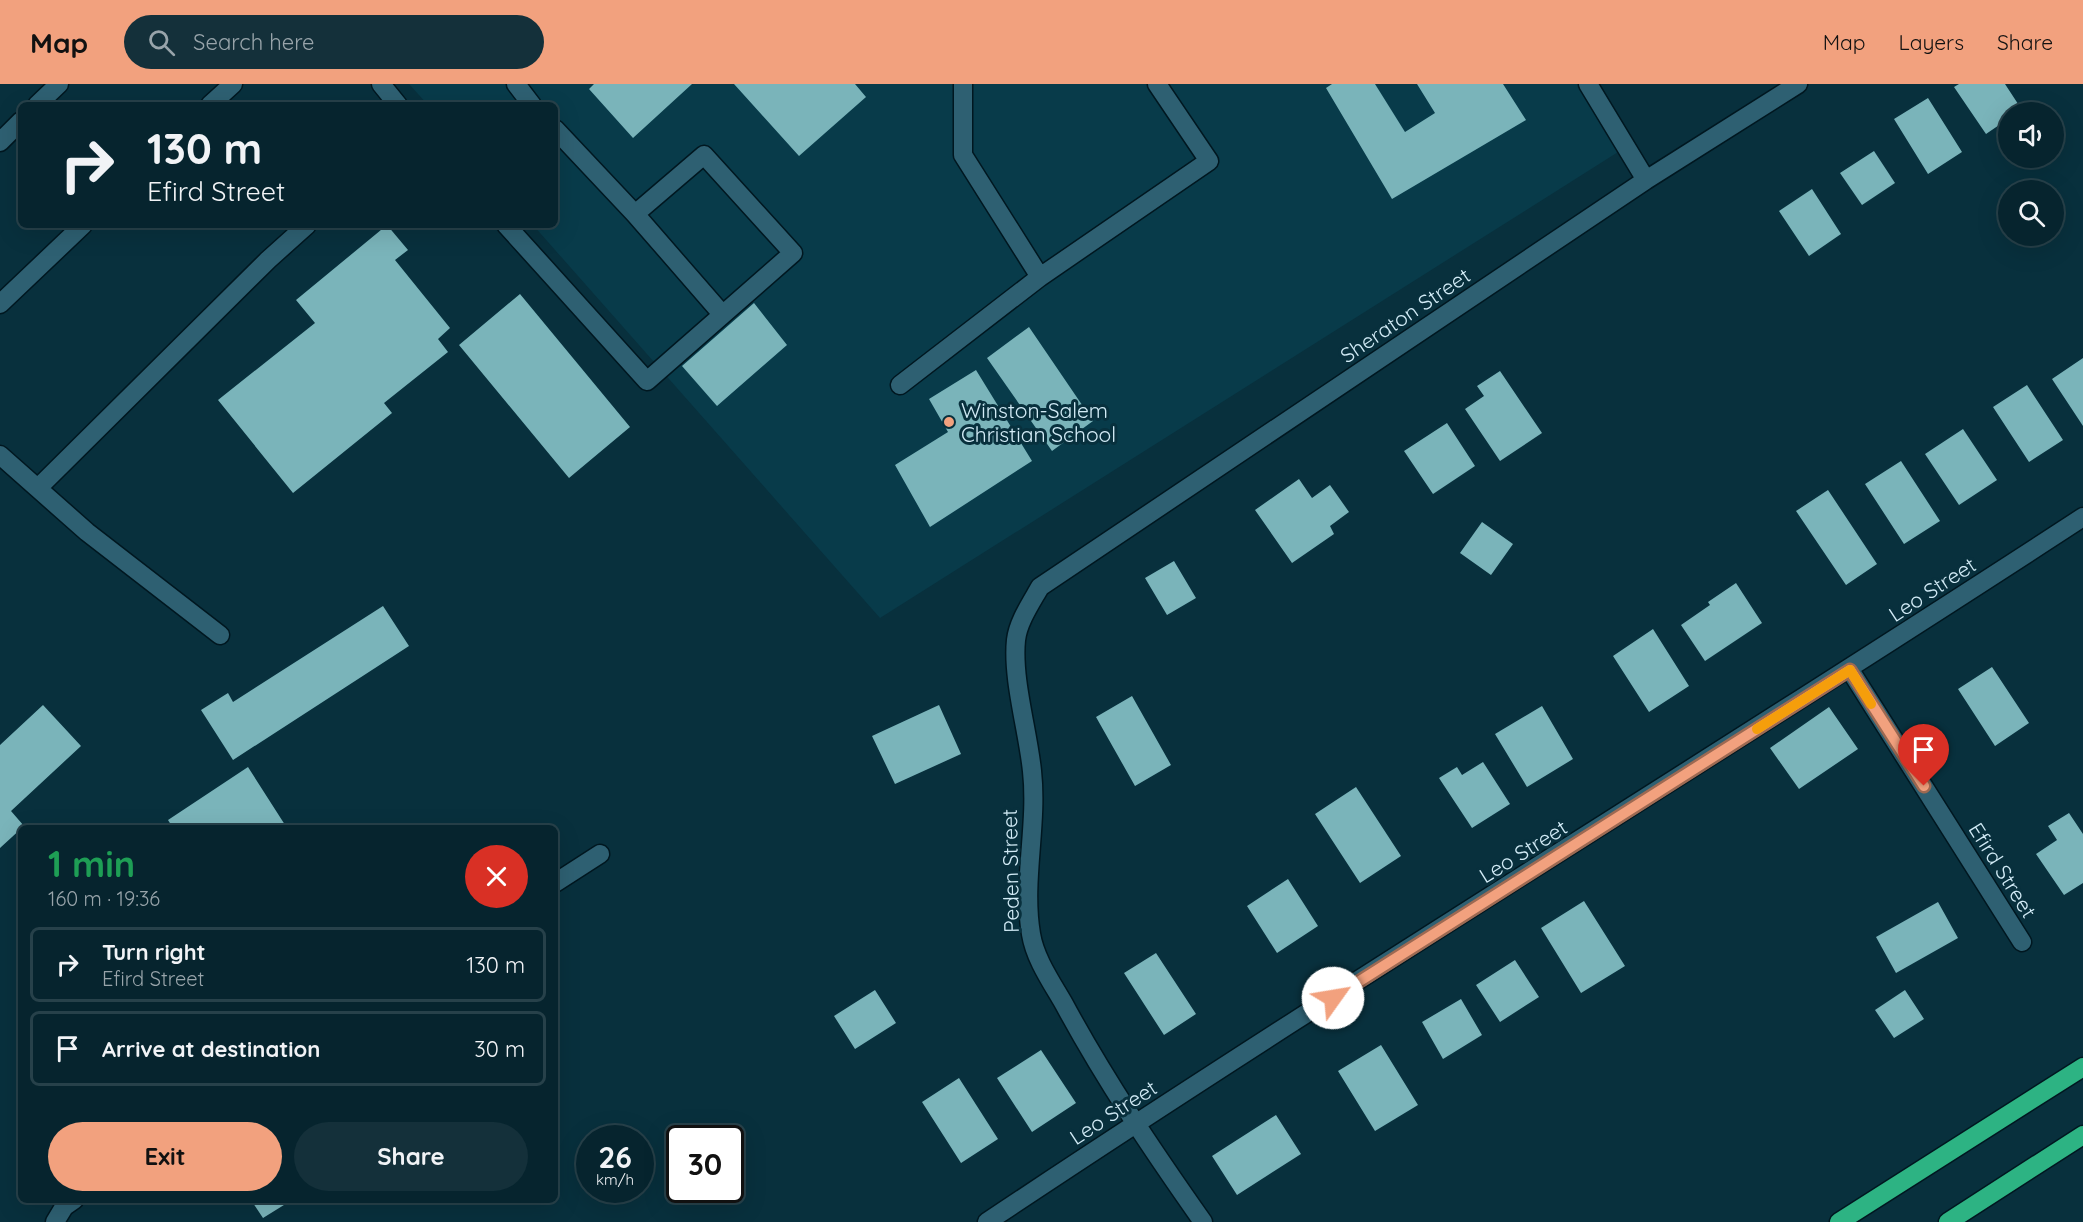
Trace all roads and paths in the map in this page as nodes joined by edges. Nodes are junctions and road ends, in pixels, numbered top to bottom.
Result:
1 (59, 84) edge
2 (233, 84) edge
3 (381, 84) edge
4 (963, 84) edge
5 (1157, 84) edge
6 (1587, 84) edge
7 (1798, 84) edge
8 (40, 102) edge
9 (213, 102) edge
10 (396, 102) edge
11 (18, 124) edge
12 (558, 132) edge
13 (0, 142) edge
14 (1646, 180) junction
15 (635, 214) junction
16 (80, 228) edge
17 (304, 228) edge
18 (509, 228) edge
19 (1040, 277) junction
20 (0, 304) edge
21 (722, 314) junction
22 (900, 385) dead end
23 (0, 455) edge
24 (38, 489) junction
25 (2083, 518) edge
26 (1040, 587) joint
27 (220, 634) dead end
28 (1850, 670) junction
29 (600, 854) dead end
30 (558, 882) edge
31 (2022, 942) dead end
32 (2083, 1067) edge
33 (1134, 1124) junction
34 (2083, 1135) edge
35 (70, 1203) edge
36 (55, 1222) edge
37 (987, 1222) edge
38 (1203, 1222) edge
39 (1839, 1222) edge
40 (1948, 1222) edge

1 - 8 street
2 - 9 street
3 - 10 street
4 - 19 street
5 - 19 street
6 - 14 street
7 - 14 street, Sheraton Street
11 - 13 street
12 - 15 street
14 - 26 street, Sheraton Street
15 - 21 street
15 - 21 street
16 - 20 street
17 - 24 street
18 - 21 street
19 - 22 street
23 - 24 street
24 - 27 street
25 - 28 street, Leo Street
26 - 33 street, Peden Street
28 - 31 street, Efird Street
28 - 33 street, Leo Street
29 - 30 street
32 - 39 highway
33 - 37 street, Leo Street
33 - 38 street, Peden Street
34 - 40 highway
35 - 36 street

